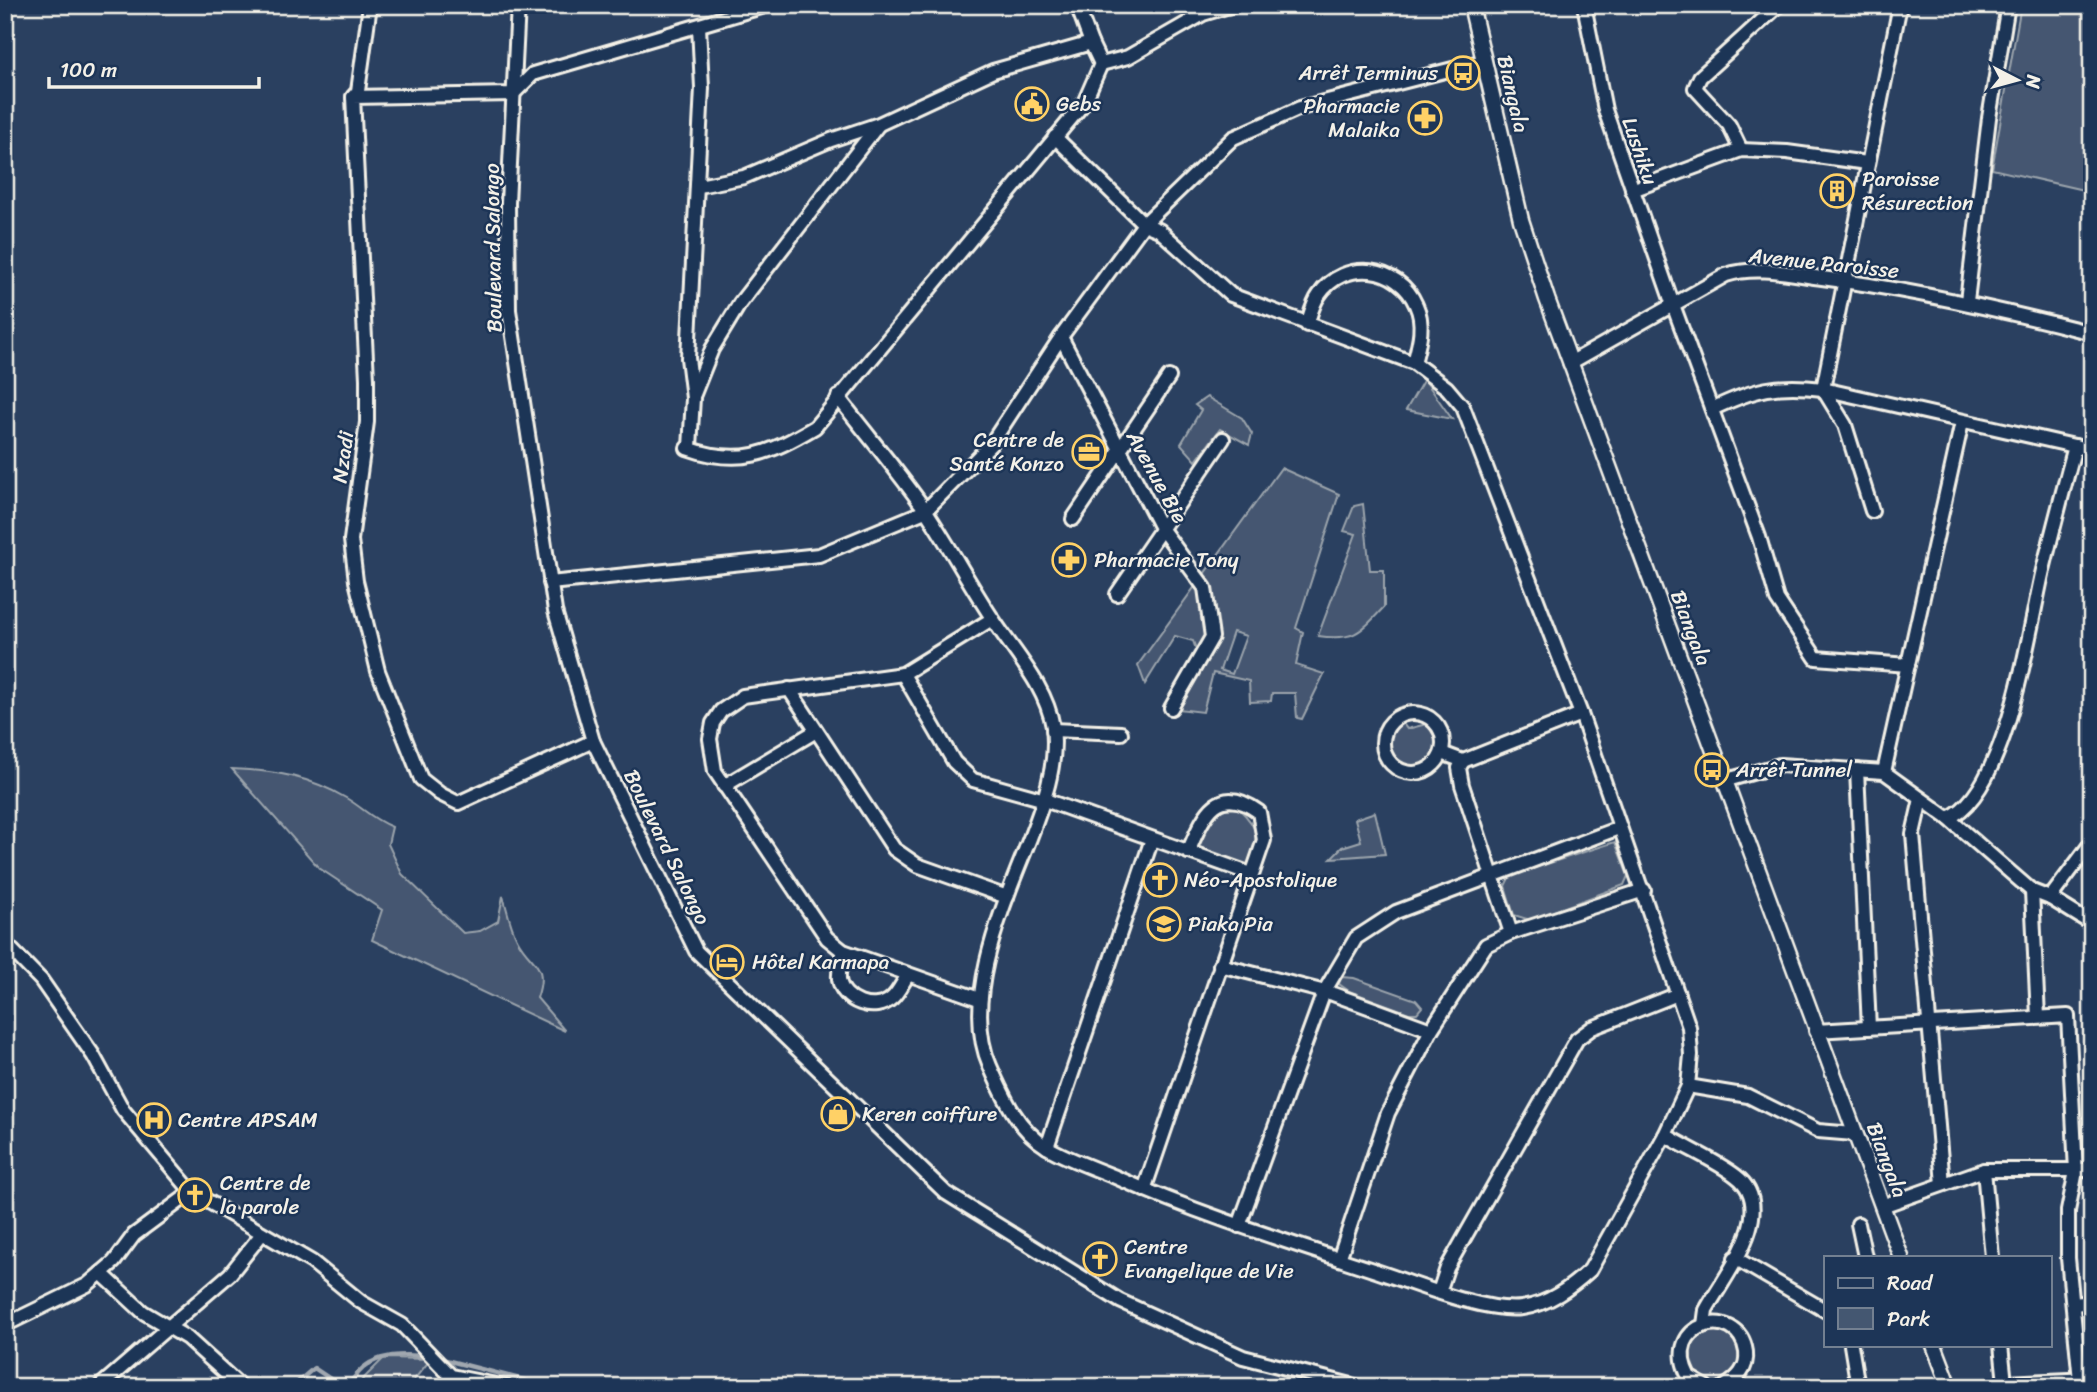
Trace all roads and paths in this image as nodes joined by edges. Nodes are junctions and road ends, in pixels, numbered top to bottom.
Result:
1 (370, 5) edge
2 (518, 5) edge
3 (768, 5) edge
4 (1077, 5) edge
5 (1233, 5) edge
6 (1471, 5) edge
7 (1584, 5) edge
8 (1779, 5) edge
9 (1900, 5) edge
10 (2008, 5) edge
11 (743, 9) edge
12 (699, 26) junction
13 (1091, 43) junction
14 (1484, 61) junction
15 (1101, 64) junction
16 (513, 94) junction
17 (353, 97) junction
18 (879, 124) junction
19 (1055, 137) junction
20 (1741, 150) junction
21 (1867, 163) junction
22 (699, 186) junction
23 (1632, 190) junction
24 (1144, 224) junction
25 (1844, 281) junction
26 (1967, 301) junction
27 (1672, 305) junction
28 (1307, 325) junction
29 (2092, 332) edge
30 (1061, 337) junction
31 (1414, 363) junction
32 (1570, 363) junction
33 (1169, 377) dead end
34 (1823, 389) junction
35 (838, 397) junction
36 (692, 398) junction
37 (1712, 409) junction
38 (1962, 422) junction
39 (1223, 439) dead end
40 (2075, 446) junction
41 (1118, 447) junction
42 (2092, 450) edge
43 (925, 511) junction
44 (1872, 511) dead end
45 (1073, 519) dead end
46 (1161, 528) junction
47 (550, 583) junction
48 (1116, 594) dead end
49 (992, 619) junction
50 (1908, 665) junction
51 (903, 674) junction
52 (789, 689) junction
53 (1171, 708) dead end
54 (1581, 714) junction
55 (1053, 730) junction
56 (816, 731) junction
57 (1121, 733) dead end
58 (593, 741) junction
59 (1442, 753) junction
60 (1463, 761) junction
61 (1857, 769) junction
62 (1884, 772) junction
63 (1727, 780) junction
64 (724, 786) junction
65 (1921, 799) junction
66 (1045, 800) junction
67 (1948, 818) junction
68 (1619, 828) junction
69 (1152, 839) junction
70 (2092, 842) edge
71 (1188, 852) junction
72 (1251, 874) junction
73 (1491, 876) junction
74 (1644, 890) junction
75 (2032, 891) junction
76 (1007, 897) junction
77 (2050, 898) junction
78 (2092, 924) edge
79 (1511, 933) junction
80 (5, 943) edge
81 (843, 951) junction
82 (1220, 965) junction
83 (908, 975) junction
84 (1324, 992) junction
85 (1678, 994) junction
86 (979, 999) junction
87 (2038, 1017) junction
88 (1930, 1025) junction
89 (1869, 1028) junction
90 (1432, 1030) junction
91 (1816, 1031) junction
92 (1688, 1086) junction
93 (1854, 1134) junction
94 (1665, 1135) junction
95 (1046, 1147) junction
96 (1984, 1170) junction
97 (2092, 1170) edge
98 (2076, 1171) junction
99 (1943, 1184) junction
100 (1144, 1190) junction
101 (192, 1192) junction
102 (1882, 1206) junction
103 (1858, 1224) dead end
104 (1239, 1226) junction
105 (261, 1235) junction
106 (1865, 1256) edge
107 (1901, 1256) edge
108 (1992, 1256) edge
109 (1735, 1258) junction
110 (1339, 1259) junction
111 (101, 1273) junction
112 (1439, 1292) junction
113 (2092, 1302) edge
114 (2074, 1304) junction
115 (1824, 1310) edge
116 (5, 1325) edge
117 (1704, 1325) junction
118 (169, 1327) junction
119 (1851, 1346) edge
120 (1934, 1346) edge
121 (2001, 1346) edge
122 (2086, 1380) edge
123 (449, 1381) edge
124 (2005, 1383) junction
125 (2025, 1384) edge
126 (2062, 1384) edge
127 (99, 1387) edge
128 (241, 1387) edge
129 (506, 1387) edge
130 (1360, 1387) edge
131 (1706, 1387) edge
132 (1724, 1387) edge
133 (1858, 1387) edge
134 (1950, 1387) edge
135 (1991, 1387) edge

1 - 17 street
2 - 16 street, Boulevard Salongo
3 - 11 street
4 - 13 street
5 - 15 street
6 - 14 street, Biangala
7 - 23 street, Lushiku
8 - 20 street
9 - 21 street
10 - 26 street
11 - 12 street
12 - 16 street
12 - 22 street
13 - 15 street
13 - 18 street
14 - 24 street
14 - 32 street, Biangala
15 - 19 street
16 - 17 street
16 - 47 street, Boulevard Salongo
17 - 58 street, Nzadi
18 - 22 street
18 - 36 street
19 - 24 street
19 - 35 street
20 - 21 street
20 - 23 street
21 - 25 street
22 - 36 street
23 - 27 street, Lushiku
24 - 28 street
24 - 30 street
25 - 26 street, Avenue Paroisse
25 - 27 street, Avenue Paroisse
25 - 34 street
26 - 29 street, Avenue Paroisse
27 - 32 street, Avenue Paroisse
27 - 37 street, Lushiku
28 - 31 street
28 - 31 street
30 - 41 street, Avenue Bie
30 - 43 street
31 - 54 street
32 - 63 street, Biangala
33 - 41 street
34 - 37 street
34 - 38 street
34 - 44 street
35 - 36 street
35 - 43 street
37 - 50 street, Lushiku
38 - 40 street
38 - 50 street
39 - 46 street
40 - 42 street
40 - 67 street
41 - 45 street
41 - 46 street, Avenue Bie
43 - 47 street
43 - 49 street
46 - 48 street
46 - 53 street, Avenue Bie
47 - 58 street, Boulevard Salongo
49 - 51 street
49 - 55 street
50 - 62 street
51 - 52 street
51 - 66 street
52 - 56 street
52 - 64 street
54 - 60 street
54 - 68 street
55 - 57 street
55 - 66 street
56 - 64 street
56 - 76 street
58 - 130 street, Boulevard Salongo
59 - 59 street
59 - 60 street
60 - 73 street
61 - 62 street
61 - 63 street
61 - 89 street
62 - 65 street
63 - 91 street, Biangala
64 - 81 street
65 - 67 street
65 - 88 street
66 - 69 street
66 - 76 street
67 - 75 street
68 - 73 street
68 - 74 street
69 - 71 street
69 - 95 street
70 - 77 street
71 - 72 street
71 - 72 street
72 - 82 street
73 - 79 street
73 - 84 street
74 - 79 street
74 - 85 street
75 - 77 street
75 - 87 street
76 - 86 street
77 - 78 street
79 - 90 street
80 - 101 street
81 - 83 street
81 - 83 street
82 - 84 street
82 - 100 street
83 - 86 street
84 - 90 street
84 - 104 street
85 - 92 street
85 - 112 street
86 - 95 street
87 - 88 street
87 - 98 street
88 - 89 street
88 - 99 street
89 - 91 street
90 - 110 street
91 - 93 street, Biangala
92 - 93 street
92 - 94 street
93 - 102 street, Biangala
94 - 109 street
94 - 112 street
95 - 100 street
96 - 98 street
96 - 99 street
96 - 108 street
97 - 98 street
98 - 114 street
99 - 102 street
100 - 104 street
101 - 105 street
101 - 111 street
102 - 107 street, Biangala
103 - 106 street
104 - 110 street
105 - 118 street
105 - 123 street
109 - 115 street
109 - 117 street
110 - 112 street
111 - 116 street
111 - 118 street
113 - 114 street
114 - 122 street
117 - 131 street
117 - 132 street
118 - 127 street
118 - 128 street
119 - 133 street
120 - 134 street
121 - 124 street
122 - 126 street
123 - 129 street
124 - 125 street
124 - 135 street
125 - 126 street

